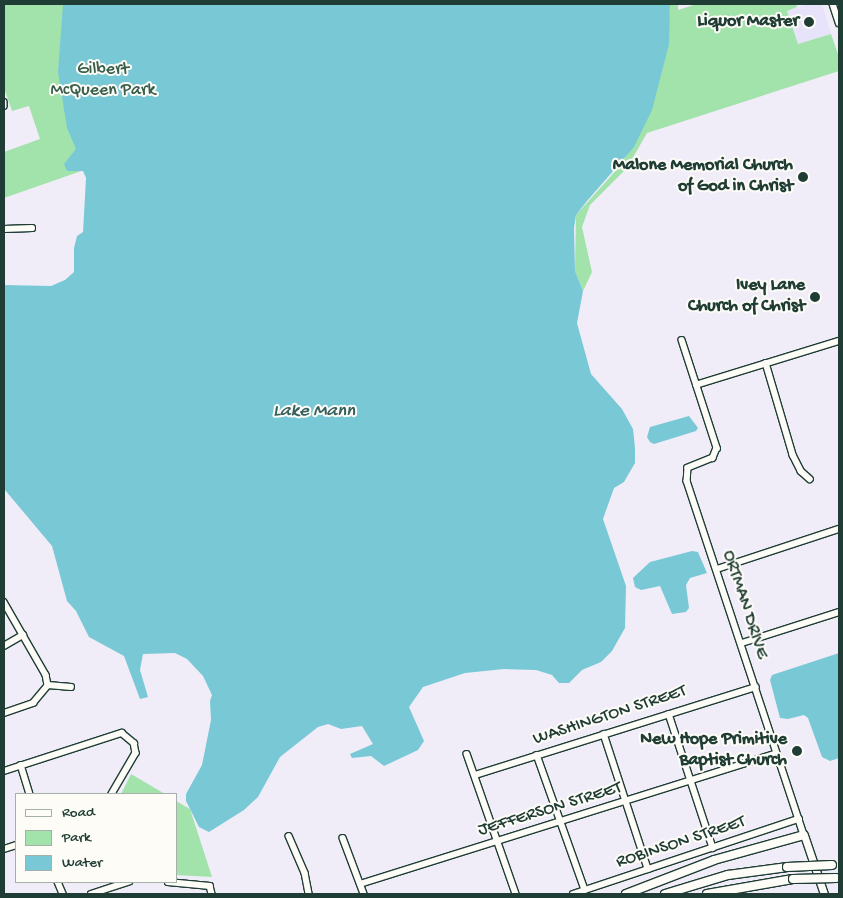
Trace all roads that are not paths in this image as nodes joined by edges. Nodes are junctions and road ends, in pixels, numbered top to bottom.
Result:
1 (833, 4) edge
2 (839, 23) edge
3 (32, 228) dead end
4 (4, 229) edge
5 (682, 340) dead end
6 (839, 341) edge
7 (766, 364) junction
8 (696, 385) junction
9 (810, 479) dead end
10 (839, 529) edge
11 (717, 568) junction
12 (4, 602) edge
13 (839, 612) edge
14 (24, 635) junction
15 (742, 643) junction
16 (4, 646) edge
17 (48, 685) junction
18 (756, 686) junction
19 (71, 687) dead end
20 (4, 714) edge
21 (668, 714) junction
22 (604, 734) junction
23 (467, 754) dead end
24 (776, 754) junction
25 (537, 755) junction
26 (21, 765) junction
27 (4, 771) edge
28 (474, 775) junction
29 (691, 782) junction
30 (30, 793) edge
31 (113, 793) edge
32 (626, 802) junction
33 (798, 819) junction
34 (561, 823) junction
35 (804, 835) junction
36 (288, 836) dead end
37 (343, 838) dead end
38 (498, 843) junction
39 (713, 848) junction
40 (835, 865) edge
41 (648, 870) junction
42 (838, 878) edge
43 (126, 883) edge
44 (178, 883) edge
45 (360, 884) junction
46 (585, 890) junction
47 (91, 894) edge
48 (212, 894) edge
49 (309, 894) edge
50 (364, 894) edge
51 (516, 894) edge
52 (573, 894) edge
53 (626, 894) edge
54 (665, 894) edge
55 (707, 894) edge
56 (824, 894) edge

1 - 2 street
3 - 4 street
5 - 8 street, ORTMAN DRIVE
6 - 7 street
7 - 8 street
7 - 9 street
8 - 11 street, ORTMAN DRIVE
10 - 11 street
11 - 15 street, ORTMAN DRIVE
12 - 14 street
13 - 15 street
14 - 16 street
14 - 17 street
15 - 18 street, ORTMAN DRIVE
17 - 19 street
17 - 20 street
18 - 21 street, WASHINGTON STREET
18 - 24 street, ORTMAN DRIVE
21 - 22 street, WASHINGTON STREET
21 - 29 street
22 - 25 street, WASHINGTON STREET
22 - 32 street
23 - 28 street
24 - 29 street, JEFFERSON STREET
24 - 33 street, ORTMAN DRIVE
25 - 28 street, WASHINGTON STREET
25 - 34 street
26 - 27 street
26 - 30 street
26 - 31 street
28 - 38 street
29 - 32 street, JEFFERSON STREET
29 - 39 street
32 - 34 street, JEFFERSON STREET
32 - 41 street
33 - 35 street, ORTMAN DRIVE
33 - 39 street, ROBINSON STREET
34 - 38 street, JEFFERSON STREET
34 - 46 street
35 - 53 highway
35 - 56 main road, ORTMAN DRIVE
36 - 49 street
37 - 45 street
38 - 45 street, JEFFERSON STREET
38 - 51 street
39 - 41 street, ROBINSON STREET
40 - 54 highway, bridge
41 - 46 street, ROBINSON STREET
42 - 55 highway, bridge
43 - 47 street
44 - 48 street
45 - 50 street
46 - 52 street, ROBINSON STREET

